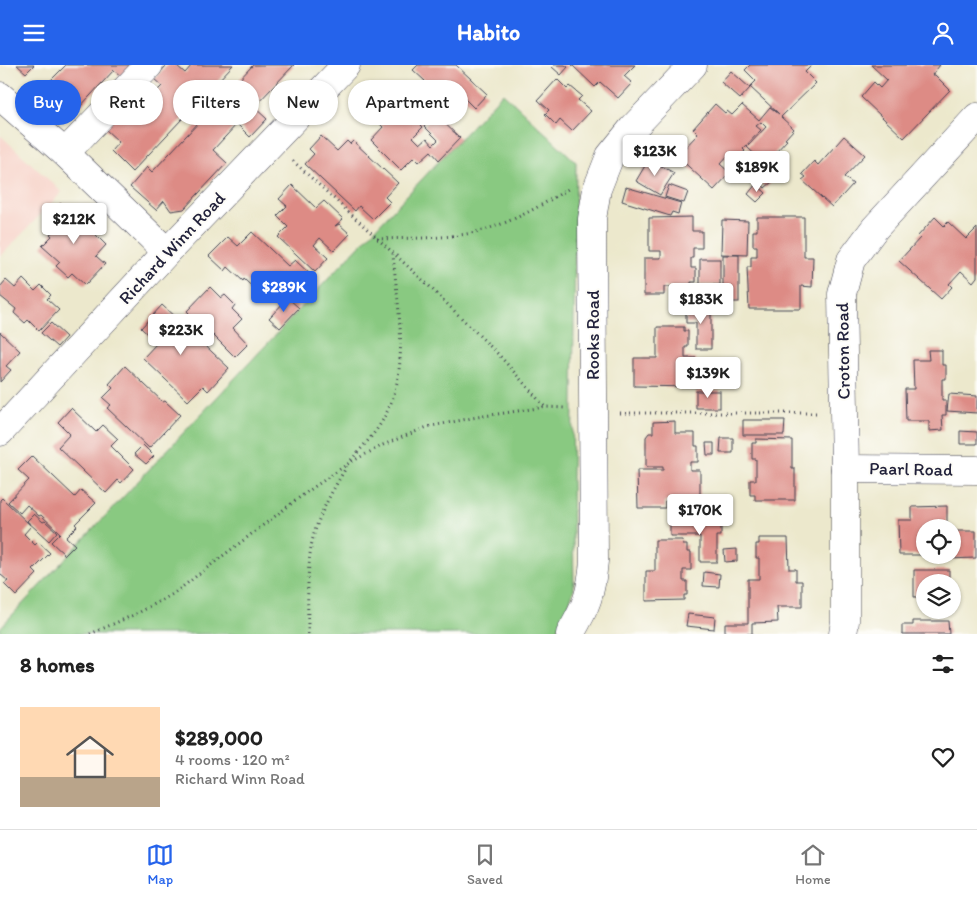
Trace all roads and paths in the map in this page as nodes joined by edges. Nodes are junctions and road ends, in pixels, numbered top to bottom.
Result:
1 (148, 65) edge
2 (346, 65) edge
3 (693, 65) edge
4 (0, 96) edge
5 (977, 117) edge
6 (273, 141) junction
7 (65, 153) junction
8 (605, 168) junction
9 (376, 239) junction
10 (167, 252) junction
11 (393, 253) junction
12 (545, 407) junction
13 (594, 409) junction
14 (844, 413) junction
15 (0, 432) edge
16 (349, 463) junction
17 (845, 469) junction
18 (977, 470) edge
19 (100, 632) edge
20 (90, 634) edge
21 (308, 634) edge
22 (570, 634) edge
23 (843, 634) edge

1 - 7 street
2 - 6 street, Richard Winn Road
3 - 8 street, Rooks Road
4 - 7 street
5 - 14 street, Croton Road
6 - 9 path
6 - 10 street, Richard Winn Road
7 - 10 street
8 - 9 path
8 - 13 street, Rooks Road
9 - 11 path
10 - 15 street, Richard Winn Road
11 - 12 path
11 - 16 path
12 - 13 path
12 - 16 path
13 - 14 path
13 - 22 street, Rooks Road
14 - 17 street, Croton Road
16 - 19 path
16 - 21 path
17 - 18 street, Paarl Road
17 - 23 street, Croton Road
19 - 20 path

